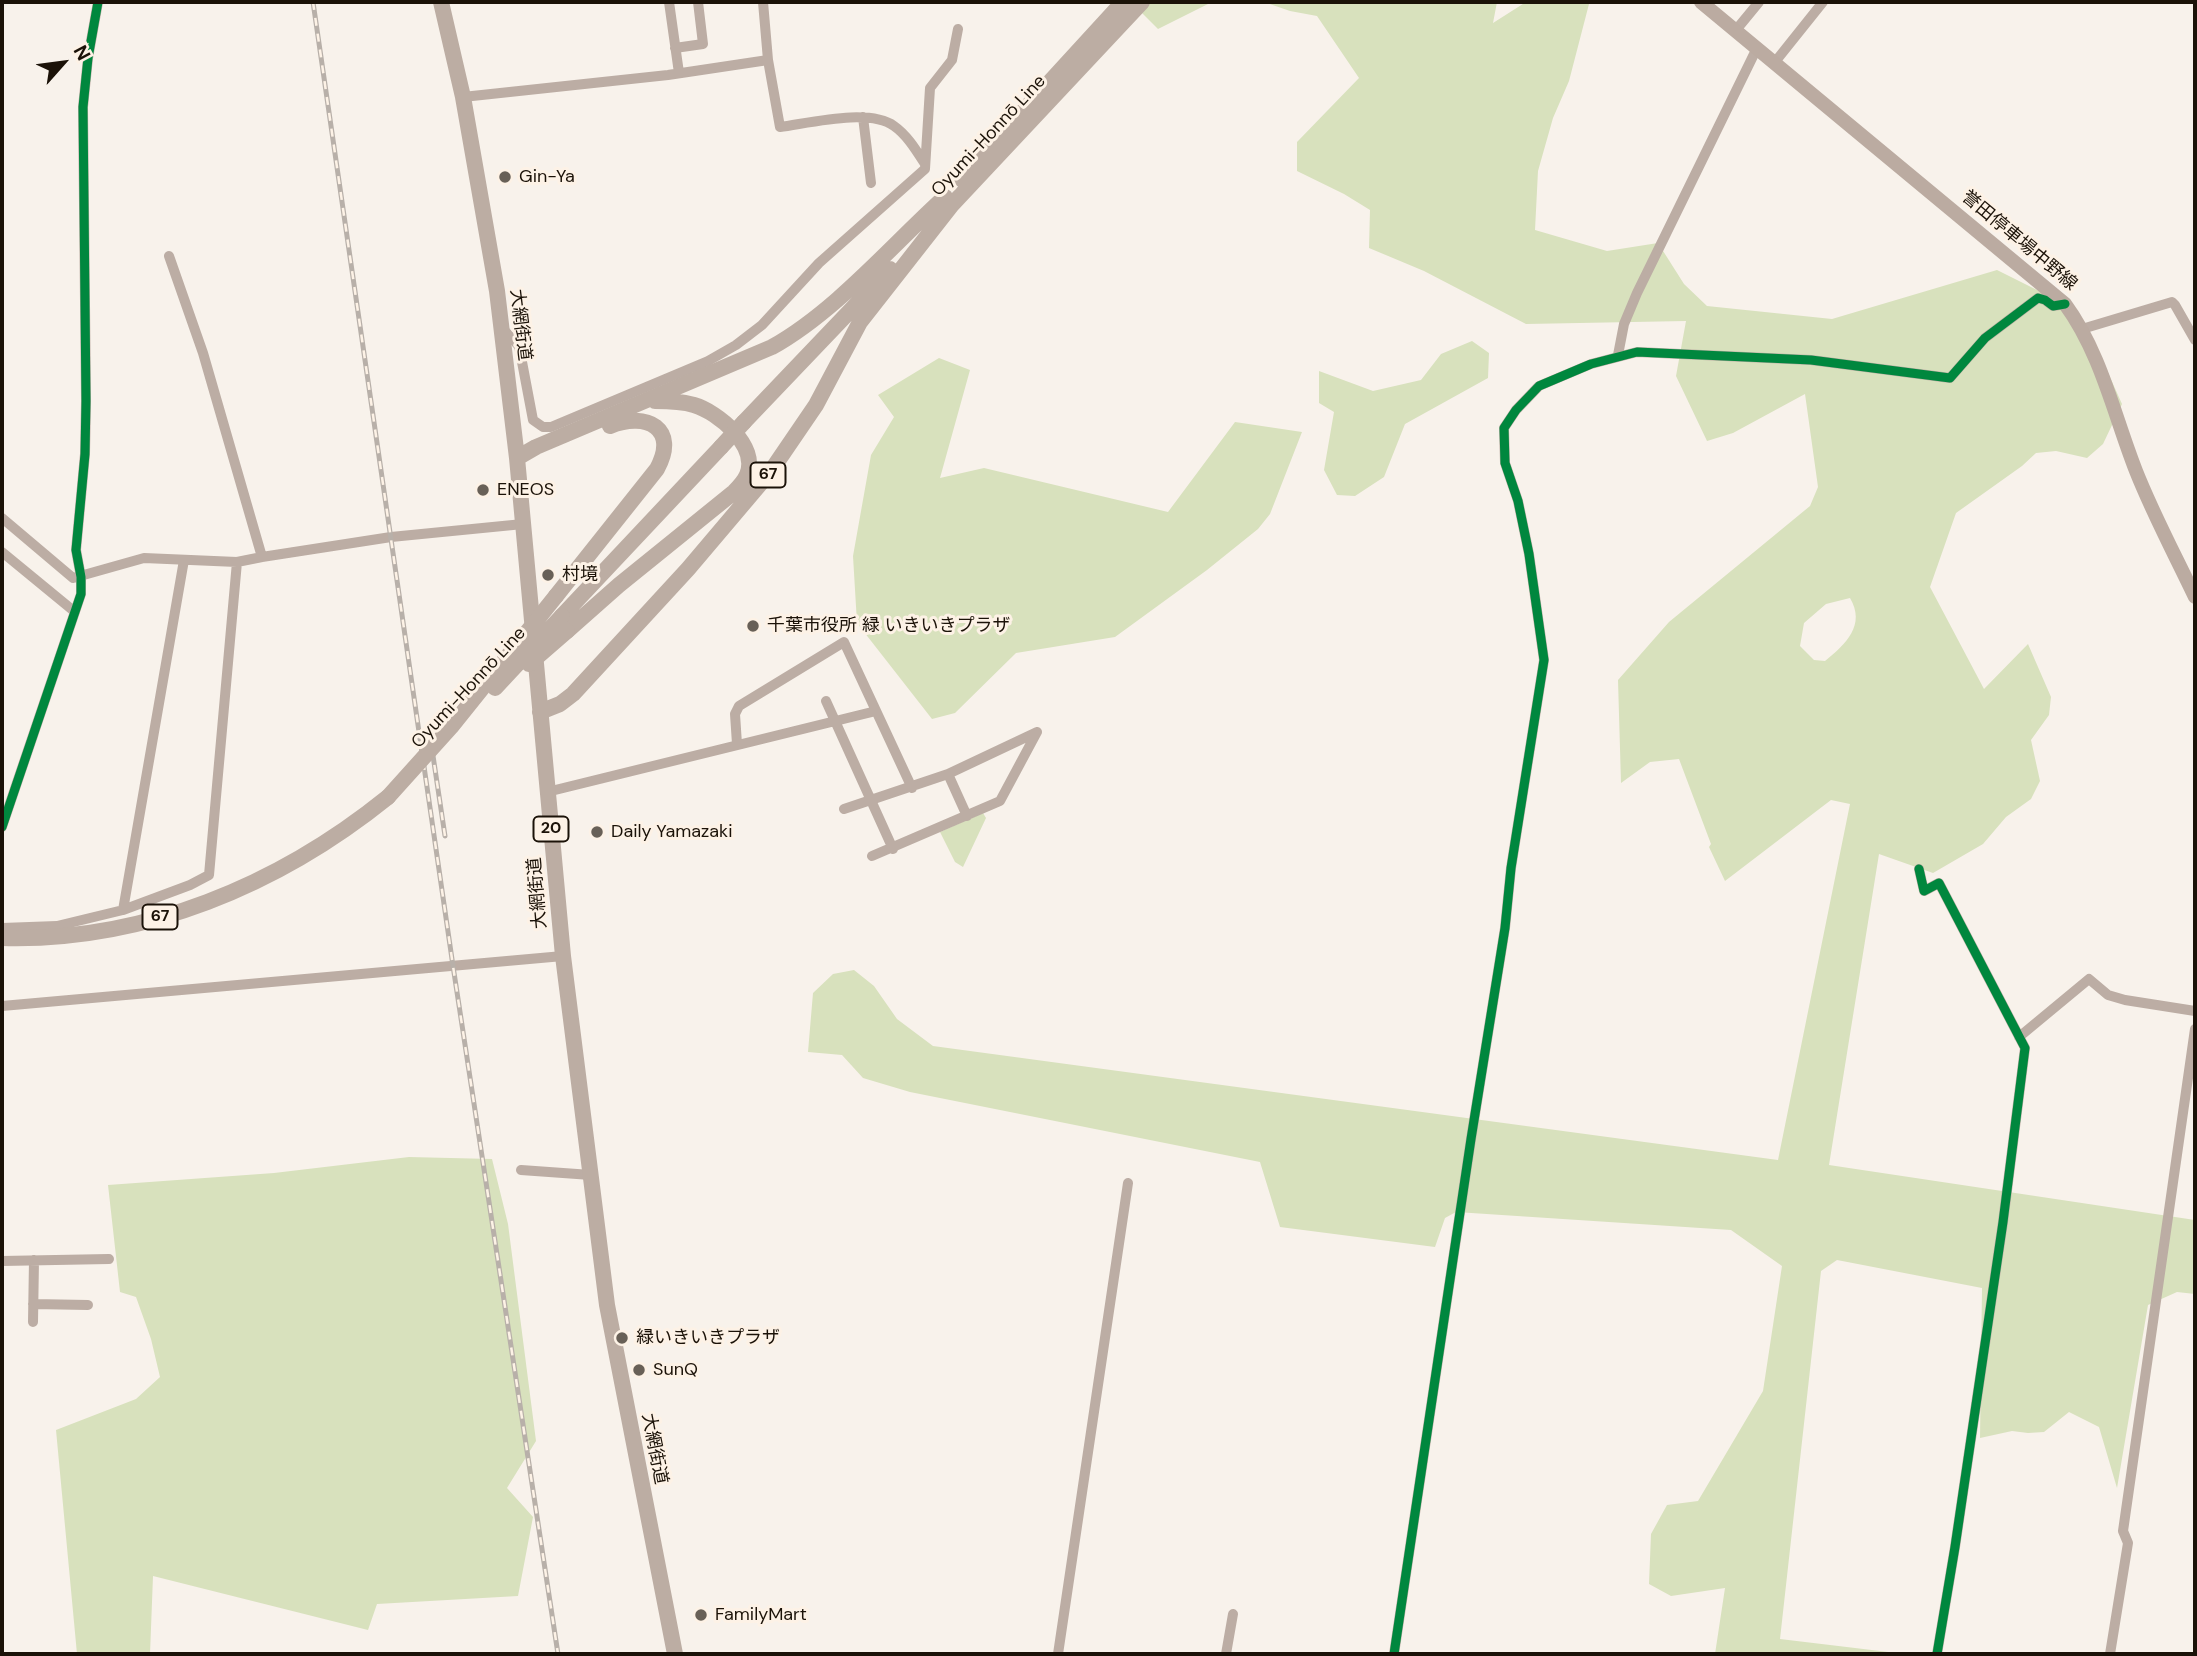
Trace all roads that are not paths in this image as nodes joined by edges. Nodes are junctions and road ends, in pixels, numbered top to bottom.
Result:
1 (98, 2) edge
2 (441, 2) edge
3 (669, 2) edge
4 (698, 2) edge
5 (763, 2) edge
6 (1123, 2) edge
7 (1142, 2) edge
8 (1701, 2) edge
9 (1759, 2) edge
10 (1823, 2) edge
11 (958, 29) dead end
12 (1736, 30) junction
13 (675, 48) junction
14 (1757, 48) junction
15 (768, 60) junction
16 (1775, 62) junction
17 (679, 73) junction
18 (463, 97) junction
19 (863, 117) junction
20 (925, 164) junction
21 (871, 183) dead end
22 (949, 200) junction
23 (169, 256) dead end
24 (2066, 304) junction
25 (501, 326) junction
26 (2082, 329) junction
27 (2195, 340) edge
28 (1618, 355) junction
29 (649, 401) junction
30 (517, 458) junction
31 (2, 518) edge
32 (523, 524) junction
33 (2, 552) edge
34 (262, 557) junction
35 (184, 560) junction
36 (237, 562) junction
37 (81, 577) junction
38 (2195, 597) edge
39 (75, 612) junction
40 (564, 624) junction
41 (826, 701) dead end
42 (876, 711) junction
43 (540, 712) junction
44 (834, 722) junction
45 (737, 744) junction
46 (948, 774) junction
47 (912, 788) junction
48 (547, 792) junction
49 (388, 797) junction
50 (870, 801) junction
51 (844, 809) dead end
52 (967, 816) junction
53 (2, 827) edge
54 (893, 849) junction
55 (872, 856) dead end
56 (1919, 869) dead end
57 (123, 910) junction
58 (2, 928) edge
59 (2, 938) edge
60 (563, 956) junction
61 (2, 1006) edge
62 (2195, 1011) edge
63 (2195, 1029) edge
64 (2019, 1037) junction
65 (521, 1170) dead end
66 (592, 1175) junction
67 (1128, 1183) dead end
68 (109, 1259) dead end
69 (34, 1260) junction
70 (2, 1261) edge
71 (33, 1304) junction
72 (88, 1305) dead end
73 (33, 1322) dead end
74 (1233, 1614) dead end
75 (675, 1654) edge
76 (1058, 1654) edge
77 (1227, 1654) edge
78 (1394, 1654) edge
79 (1937, 1654) edge
80 (2110, 1654) edge

1 - 37 street
2 - 18 main road, 大網街道 / 20
3 - 13 street
4 - 13 street
5 - 15 street
6 - 22 main road, Oyumi-Honnō Line / 67
7 - 22 main road, Oyumi-Honnō Line / 67
8 - 12 main road, 誉田停車場中野線
9 - 12 street
10 - 16 street
11 - 20 street
12 - 14 main road, 誉田停車場中野線
13 - 17 street
14 - 16 main road, 誉田停車場中野線
14 - 28 street
15 - 17 street
15 - 19 street
16 - 24 main road, 誉田停車場中野線
17 - 18 street
18 - 25 main road, 大網街道 / 20
19 - 20 street
19 - 21 street
20 - 25 street
22 - 29 main road, 67
22 - 40 main road, Oyumi-Honnō Line / 67, bridge
22 - 43 main road, 67
23 - 34 street
24 - 26 main road, 誉田停車場中野線
24 - 28 street
25 - 30 main road, 大網街道 / 20
26 - 27 street
26 - 38 main road, 誉田停車場中野線
28 - 78 street
29 - 30 main road, 67
29 - 40 main road, 67
30 - 32 main road, 大網街道 / 20
30 - 49 main road, bridge
31 - 37 street
32 - 34 street
32 - 43 main road, 大網街道 / 20
33 - 39 street
34 - 36 street
35 - 36 street
35 - 37 street
35 - 57 street
36 - 57 street
37 - 39 street
39 - 53 street
40 - 49 main road, Oyumi-Honnō Line / 67, bridge
41 - 44 street
42 - 44 street
42 - 45 street
42 - 47 street
43 - 48 main road, 大網街道 / 20
44 - 45 street
44 - 50 street
45 - 48 street
46 - 47 street
46 - 52 street
46 - 52 street
47 - 50 street
48 - 60 main road, 大網街道 / 20
49 - 59 main road, Oyumi-Honnō Line / 67
50 - 51 street
50 - 54 street
52 - 54 street
54 - 55 street
56 - 64 street
57 - 58 street
60 - 61 street
60 - 66 main road, 大網街道 / 20
62 - 64 street
63 - 80 street
64 - 79 street
65 - 66 street
66 - 75 main road, 大網街道 / 20
67 - 76 street
68 - 69 street
69 - 70 street
69 - 71 street
71 - 72 street
71 - 73 street
74 - 77 street

